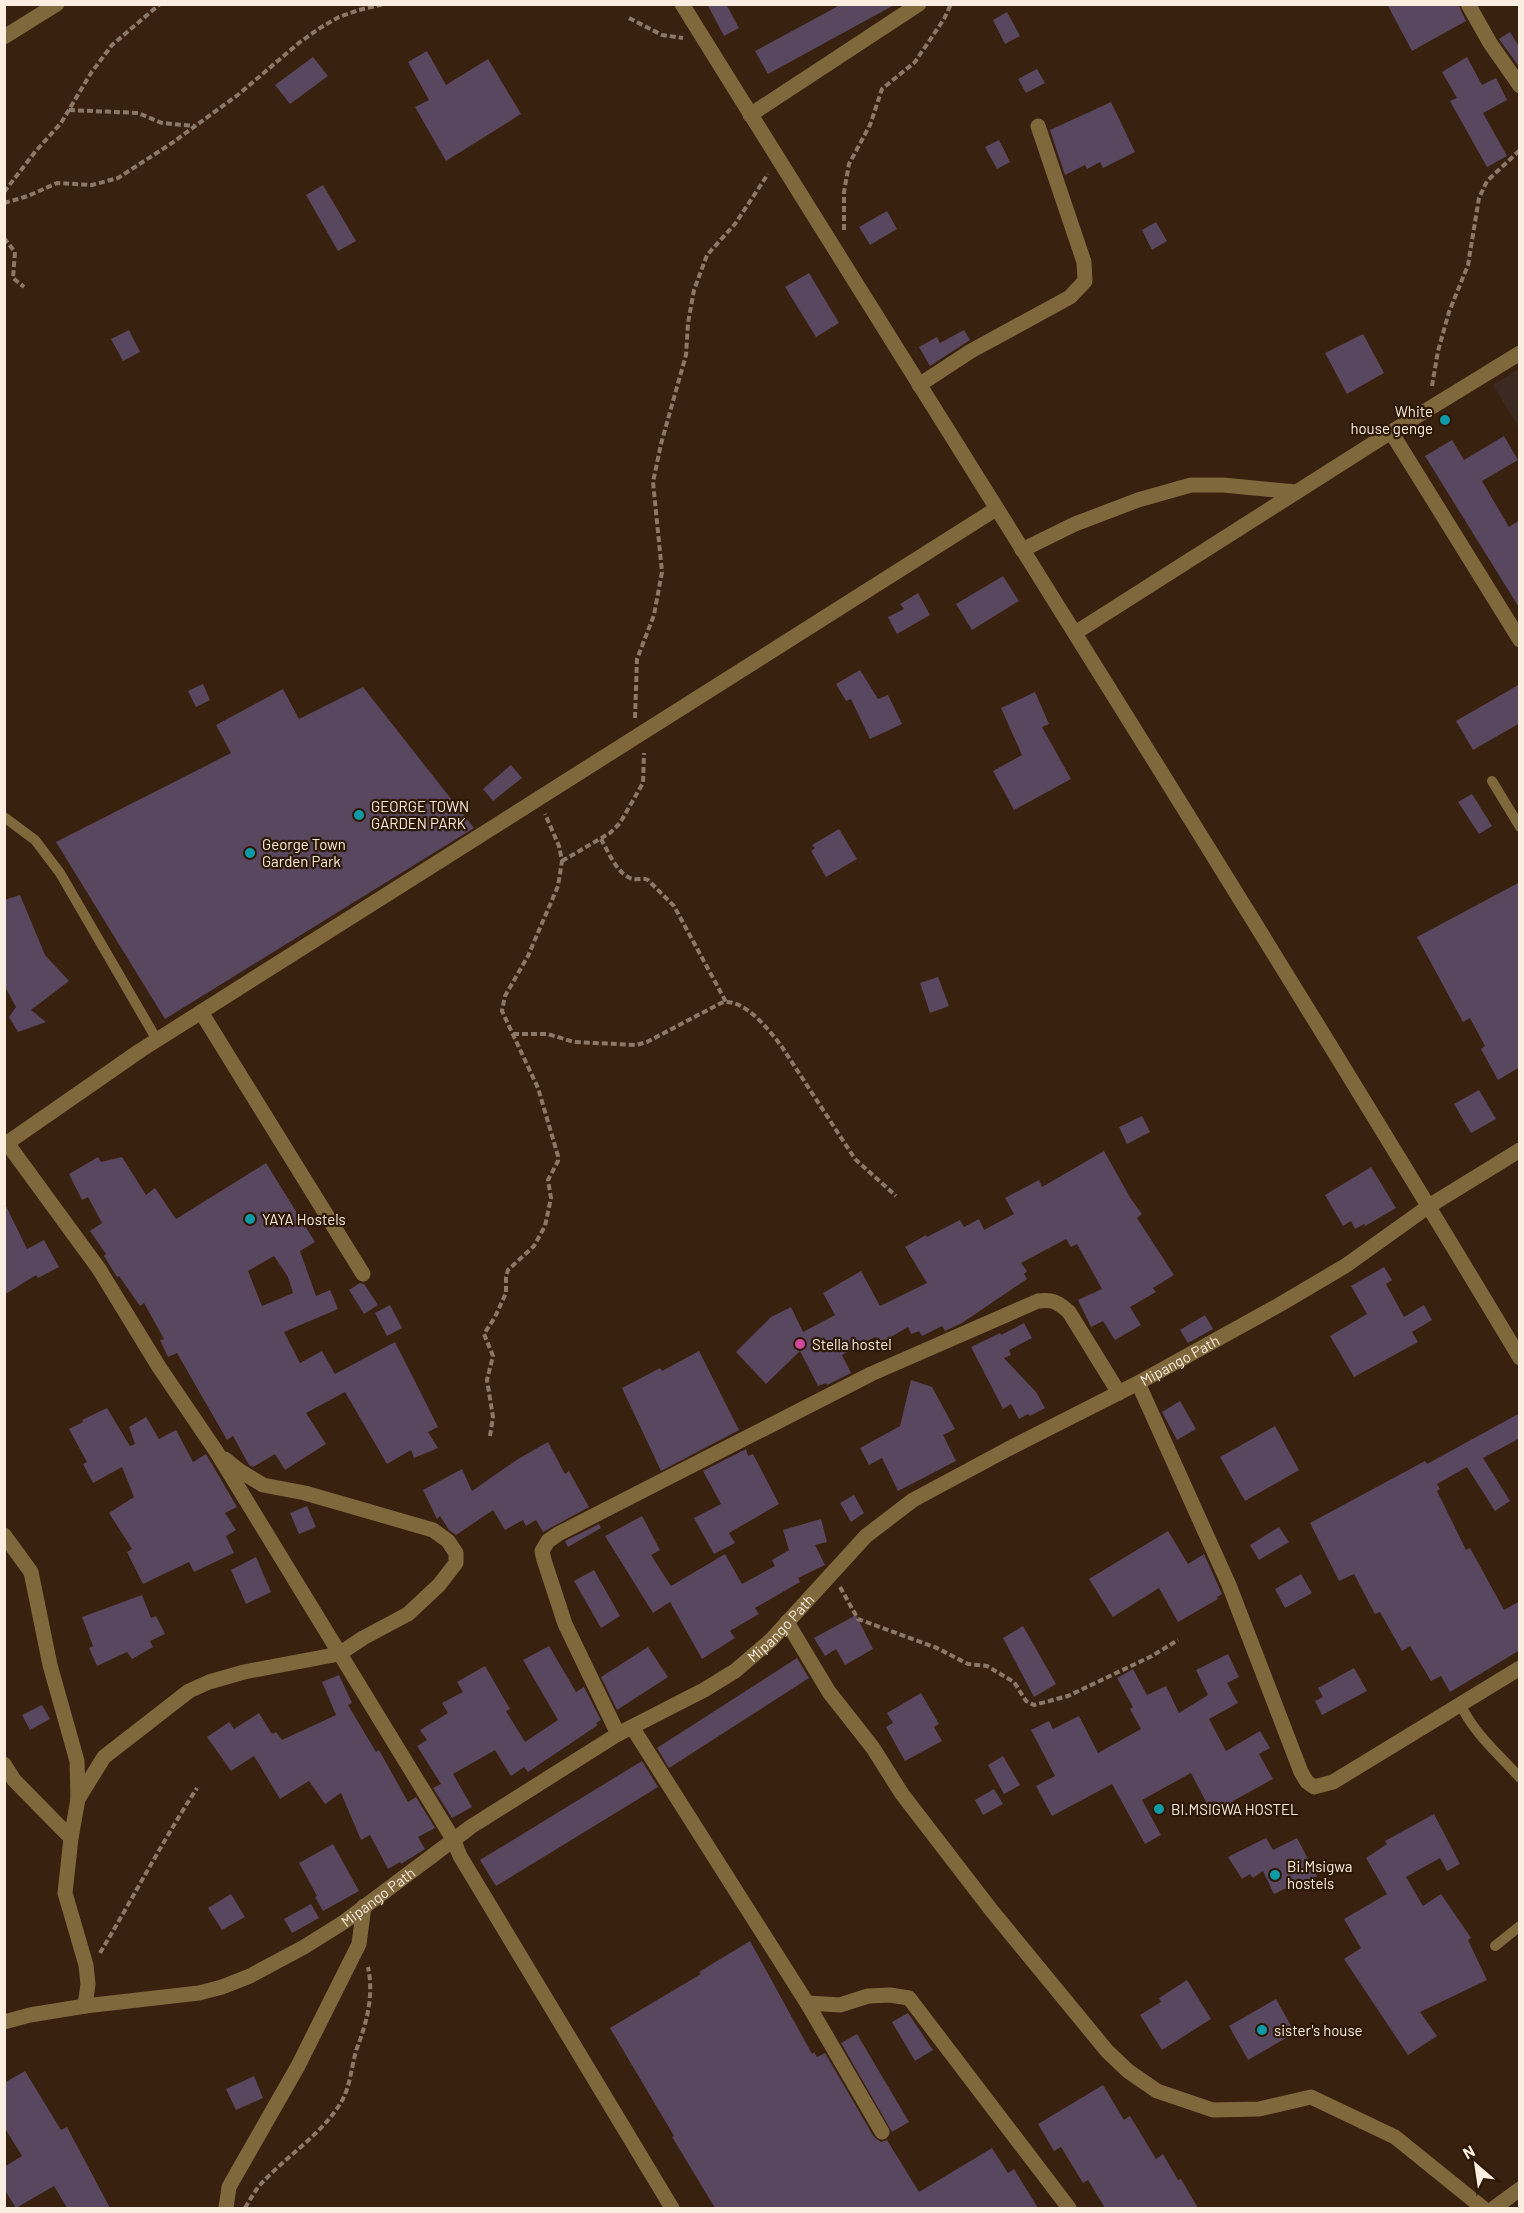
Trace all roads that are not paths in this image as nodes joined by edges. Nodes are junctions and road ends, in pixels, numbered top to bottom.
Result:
1 (57, 4) edge
2 (682, 4) edge
3 (920, 4) edge
4 (1468, 4) edge
5 (4, 37) edge
6 (1520, 86) edge
7 (750, 115) junction
8 (1038, 126) dead end
9 (1520, 353) edge
10 (919, 385) junction
11 (1391, 432) junction
12 (1296, 492) junction
13 (996, 508) junction
14 (1022, 550) junction
15 (1075, 633) junction
16 (1520, 640) edge
17 (1492, 781) dead end
18 (4, 817) edge
19 (1520, 826) edge
20 (201, 1012) junction
21 (157, 1040) junction
22 (6, 1144) edge
23 (1520, 1150) edge
24 (1429, 1206) junction
25 (363, 1275) dead end
26 (1520, 1358) edge
27 (1137, 1383) junction
28 (1119, 1393) junction
29 (216, 1451) junction
30 (4, 1535) edge
31 (787, 1622) junction
32 (339, 1654) junction
33 (1520, 1668) edge
34 (1460, 1704) junction
35 (633, 1727) junction
36 (618, 1734) junction
37 (4, 1764) edge
38 (1520, 1778) edge
39 (78, 1799) junction
40 (71, 1838) junction
41 (453, 1839) junction
42 (364, 1906) junction
43 (1520, 1926) edge
44 (1495, 1946) dead end
45 (807, 2003) junction
46 (85, 2006) junction
47 (4, 2022) edge
48 (882, 2132) dead end
49 (1520, 2189) edge
50 (226, 2208) edge
51 (672, 2208) edge
52 (1068, 2208) edge
53 (1483, 2208) edge
54 (1494, 2208) edge

1 - 5 street
2 - 7 street
3 - 7 street
4 - 6 street
7 - 10 street
8 - 10 street
9 - 11 street
10 - 13 street
11 - 12 street
11 - 16 street
12 - 14 street
12 - 15 street
13 - 14 street
13 - 20 street
14 - 15 street
15 - 24 street
17 - 19 lane
18 - 21 lane
20 - 21 street
20 - 25 street
21 - 22 street
22 - 29 street
23 - 24 street, Mipango Path
24 - 26 street
24 - 27 street, Mipango Path
27 - 28 street, Mipango Path
27 - 34 street
28 - 31 street, Mipango Path
28 - 36 street
29 - 32 street
29 - 32 street
30 - 39 street
31 - 35 street, Mipango Path
31 - 53 street
32 - 39 street
32 - 41 street
33 - 34 street
34 - 38 lane
35 - 36 street, Mipango Path
35 - 45 street
36 - 41 street, Mipango Path
37 - 40 street
39 - 40 street
40 - 46 street
41 - 42 street, Mipango Path
41 - 51 street
42 - 46 street, Mipango Path
42 - 50 street
43 - 44 lane
45 - 48 street
45 - 52 street
46 - 47 street, Mipango Path
49 - 54 street

